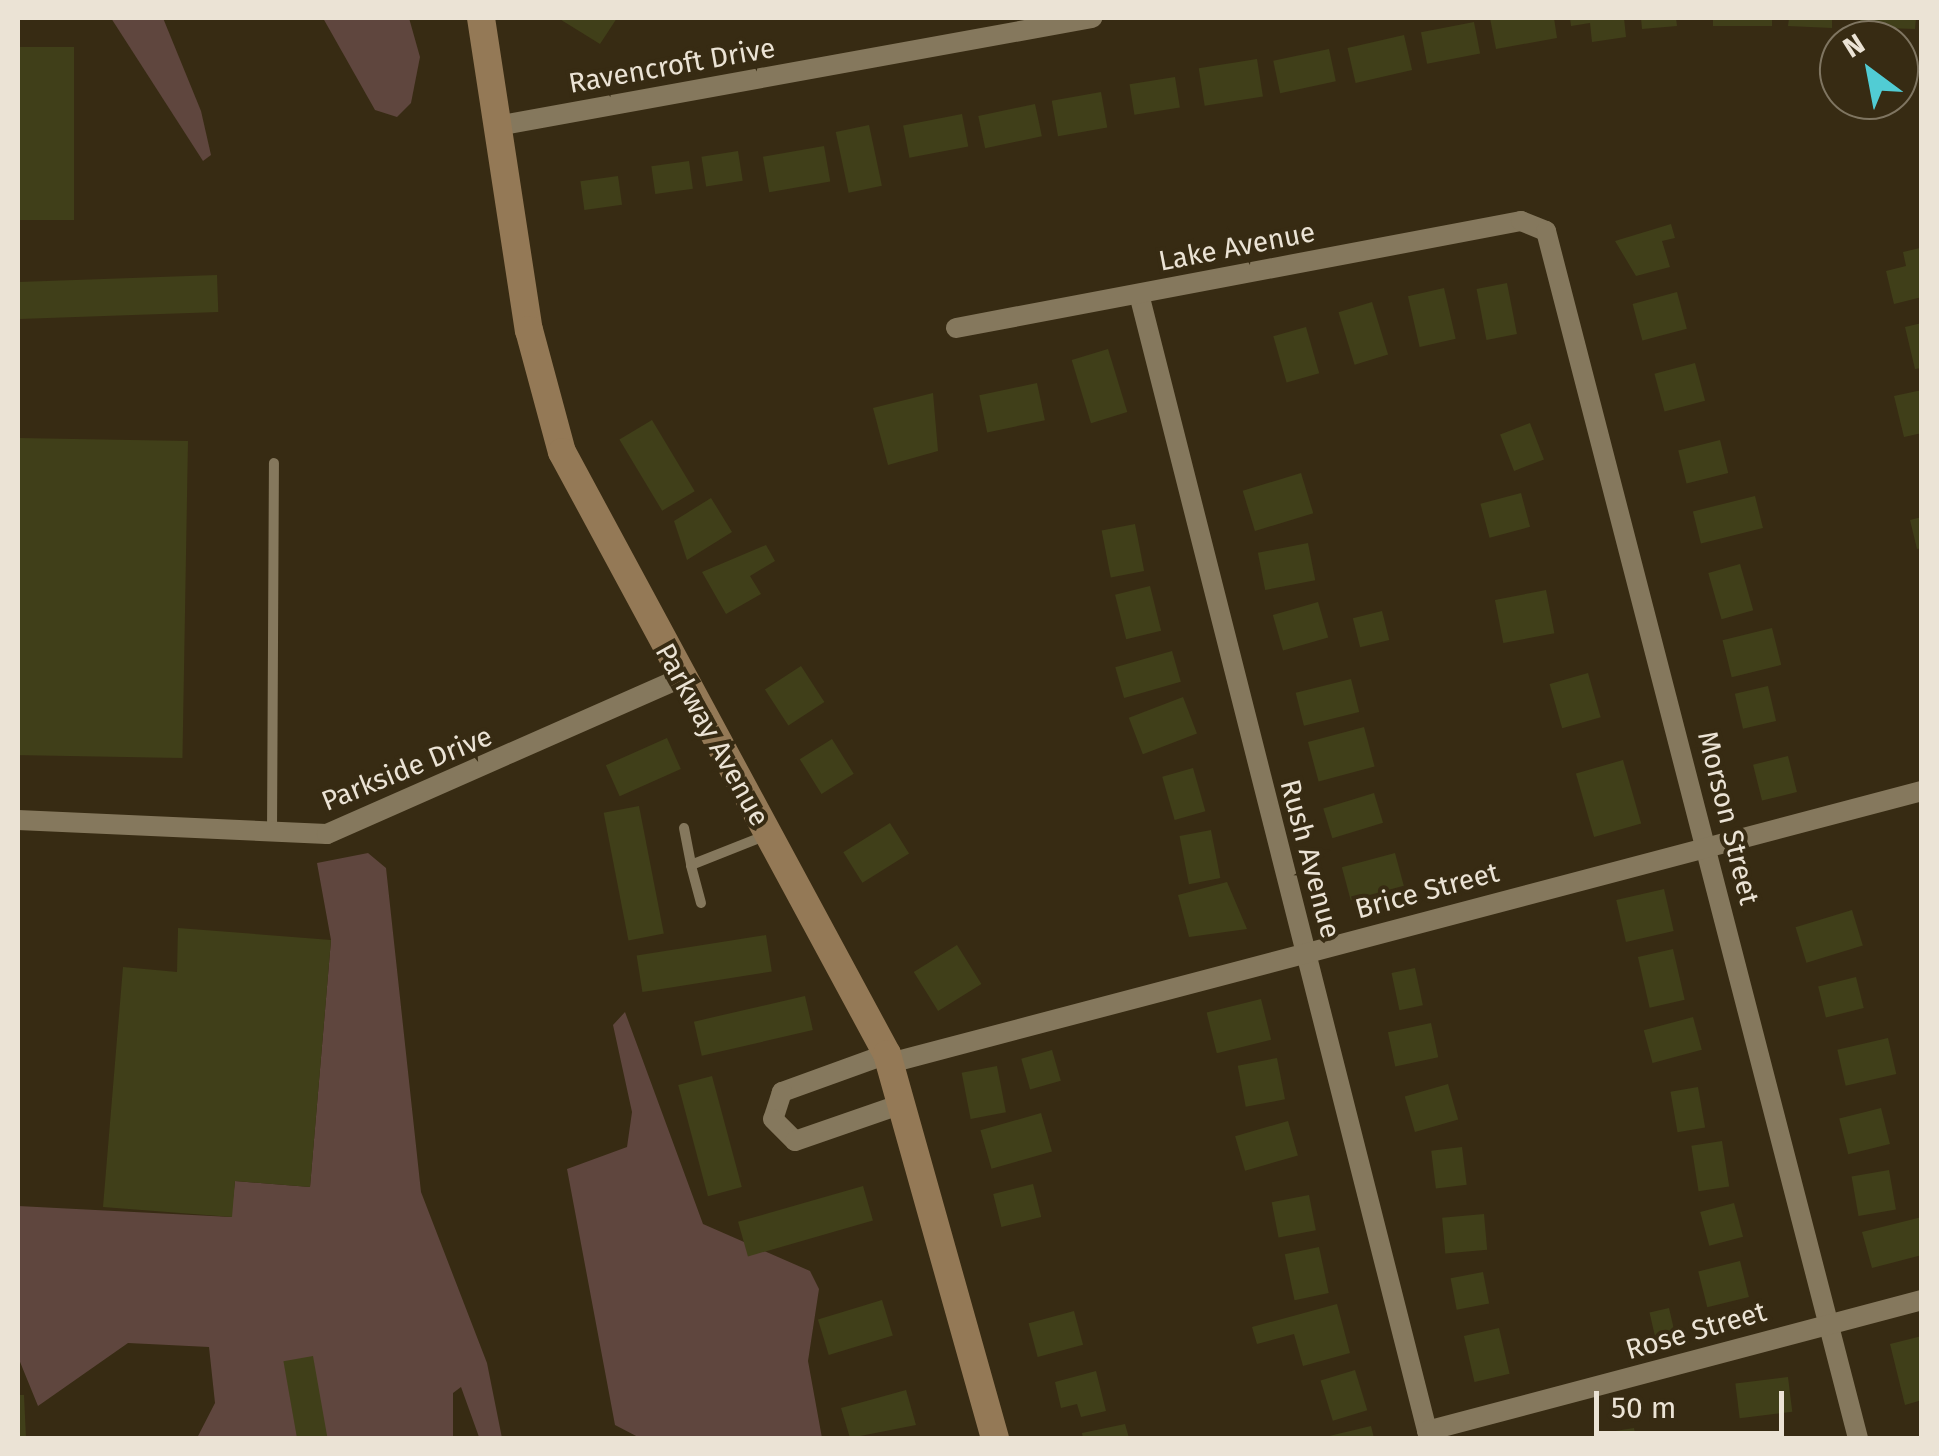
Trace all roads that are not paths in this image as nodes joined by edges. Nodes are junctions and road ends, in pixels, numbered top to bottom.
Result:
1 (481, 18) edge
2 (1092, 18) edge
3 (498, 126) junction
4 (1529, 222) joint
5 (1139, 294) junction
6 (956, 328) dead end
7 (274, 463) dead end
8 (680, 678) junction
9 (1922, 790) edge
10 (18, 820) edge
11 (684, 828) dead end
12 (272, 835) junction
13 (768, 835) junction
14 (1707, 846) junction
15 (691, 865) junction
16 (701, 903) dead end
17 (1306, 950) junction
18 (888, 1058) junction
19 (902, 1104) junction
20 (1922, 1300) edge
21 (1828, 1322) junction
22 (1428, 1435) edge
23 (996, 1438) edge
24 (1858, 1438) edge

1 - 3 street, Parkway Avenue
2 - 3 street, Ravencroft Drive
3 - 8 street, Parkway Avenue
4 - 5 street, Lake Avenue
4 - 14 street, Morson Street
5 - 6 street, Lake Avenue
5 - 17 street, Rush Avenue
7 - 12 lane
8 - 12 street, Parkside Drive
8 - 13 street, Parkway Avenue
9 - 14 street, Brice Street
10 - 12 street, Parkside Drive
11 - 15 lane
13 - 15 lane
13 - 18 street, Parkway Avenue
14 - 17 street, Brice Street
14 - 21 street, Morson Street
15 - 16 lane
17 - 18 street, Brice Street
17 - 22 street, Rush Avenue
18 - 19 street, Parkway Avenue
18 - 19 street, Brice Street
19 - 23 street, Parkway Avenue
20 - 21 street, Rose Street
21 - 22 street, Rose Street
21 - 24 street, Morson Street

